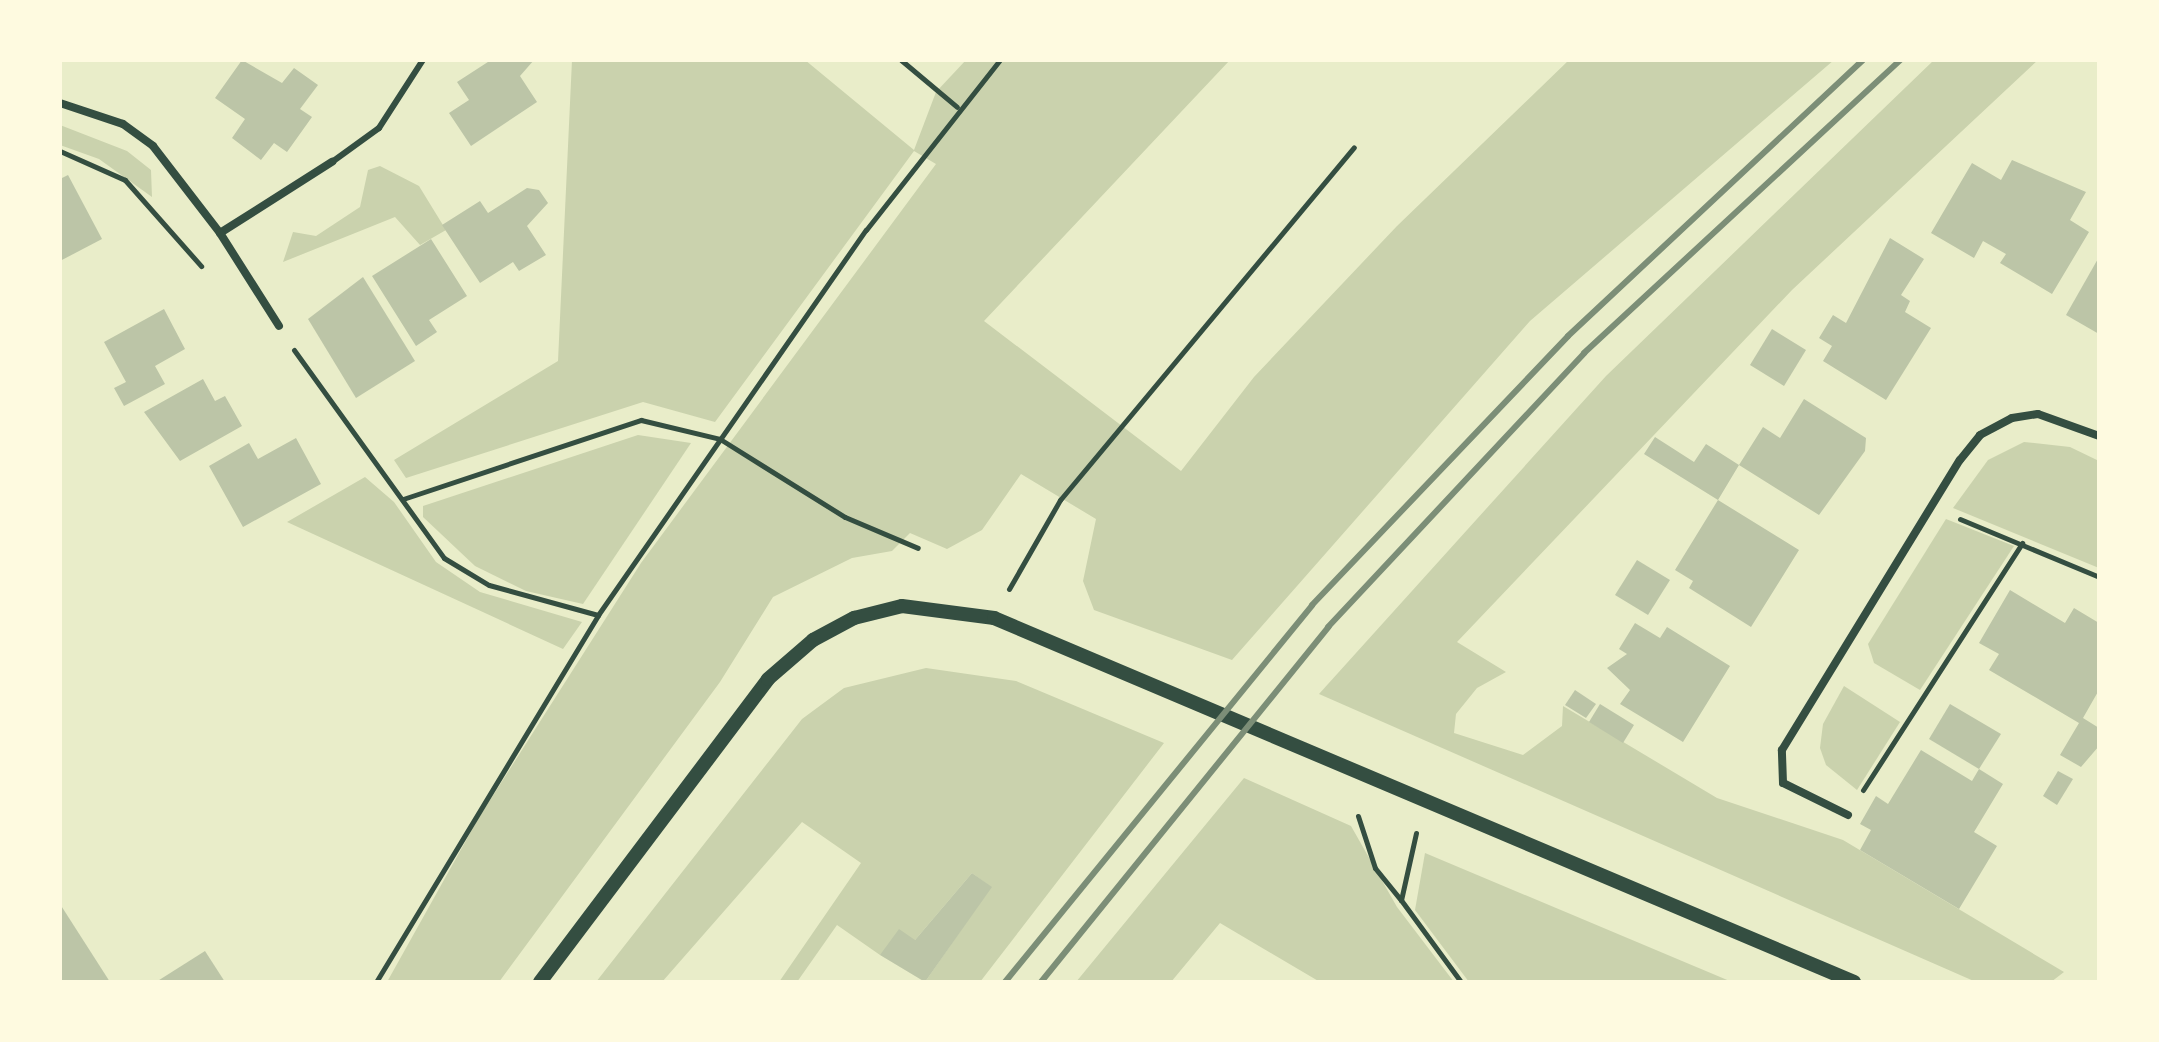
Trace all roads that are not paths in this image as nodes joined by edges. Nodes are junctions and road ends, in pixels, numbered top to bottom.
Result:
1 (423, 60) edge
2 (60, 103) edge
3 (332, 162) joint
4 (220, 233) junction
5 (279, 326) road end
6 (2099, 436) edge
7 (1848, 815) road end
8 (540, 982) edge
9 (1854, 982) edge

1 - 3 lane
2 - 4 street
3 - 4 street
4 - 5 street
6 - 7 street
8 - 9 street

